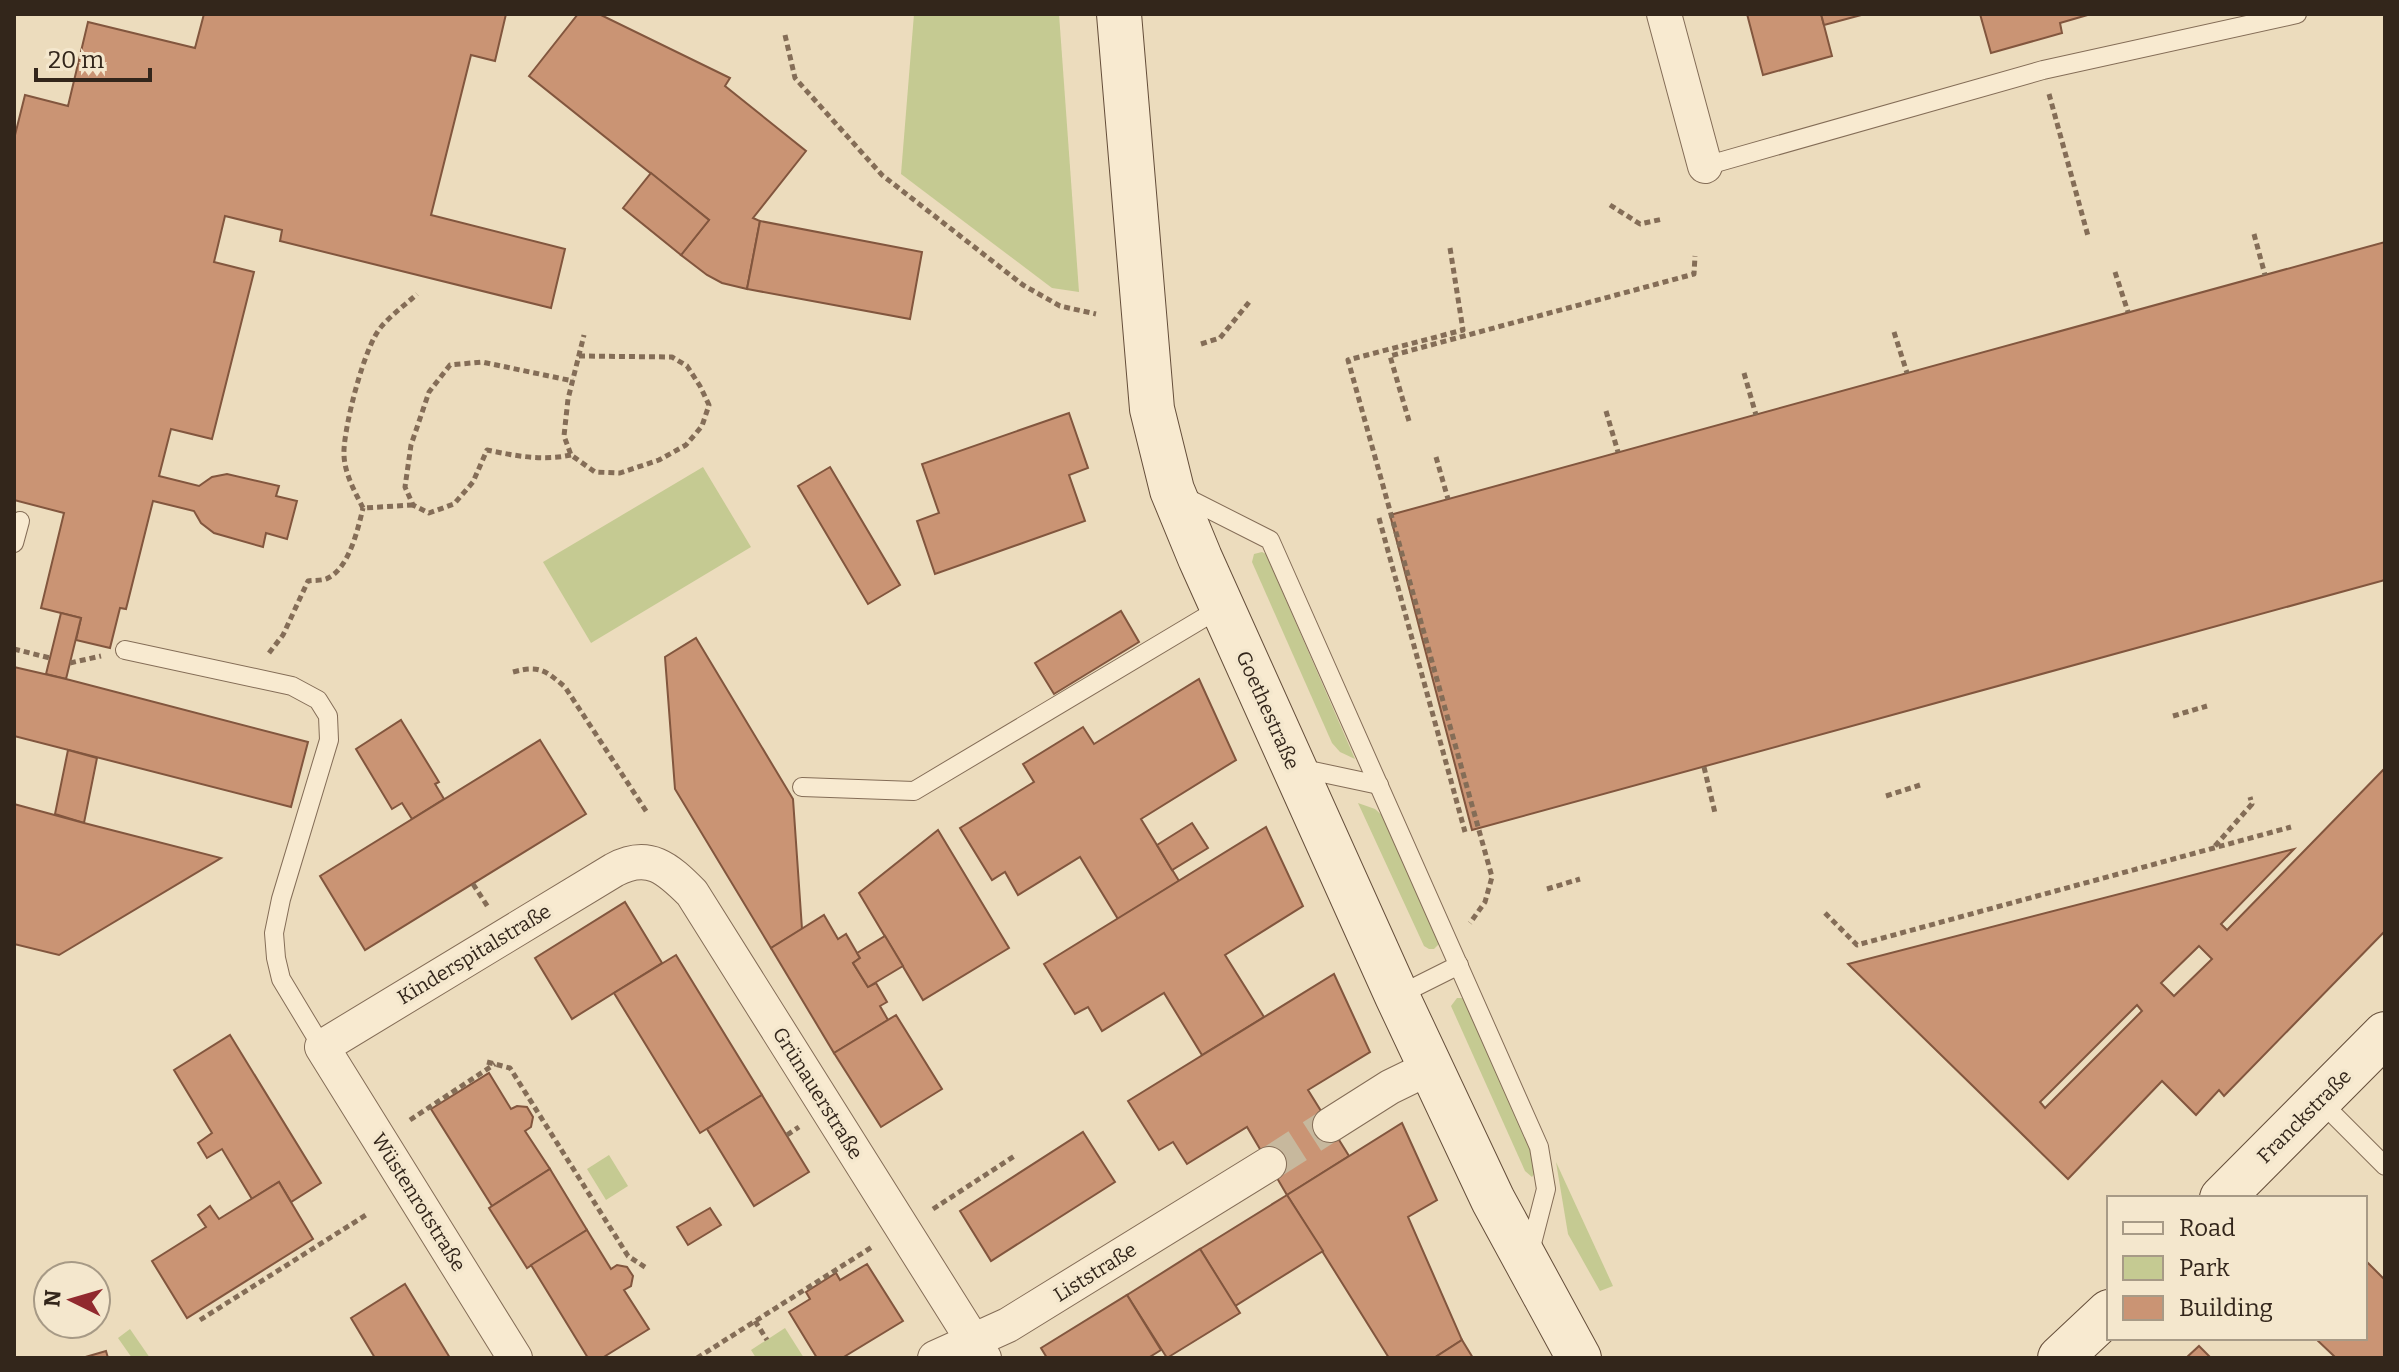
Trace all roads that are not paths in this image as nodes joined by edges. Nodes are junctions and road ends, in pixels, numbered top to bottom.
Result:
1 (1119, 14) edge
2 (1664, 14) edge
3 (2297, 14) edge
4 (1705, 166) joint
5 (1172, 490) junction
6 (20, 521) dead end
7 (14, 543) edge
8 (1222, 607) junction
9 (125, 650) dead end
10 (1294, 767) junction
11 (1379, 785) junction
12 (802, 787) dead end
13 (626, 863) joint
14 (1459, 965) junction
15 (1397, 996) junction
16 (2385, 1034) edge
17 (322, 1047) junction
18 (1431, 1067) junction
19 (2319, 1100) junction
20 (1330, 1125) tunnel mouth
21 (2385, 1166) edge
22 (1259, 1170) tunnel mouth
23 (2224, 1196) edge
24 (1527, 1263) junction
25 (2107, 1314) edge
26 (979, 1349) edge
27 (515, 1358) edge
28 (935, 1358) edge
29 (1579, 1358) edge
30 (2060, 1358) edge

1 - 5 main road, Goethestraße
2 - 4 street
3 - 4 lane
5 - 8 main road, Goethestraße
5 - 11 lane
6 - 7 lane
8 - 10 main road, Goethestraße
8 - 12 lane
9 - 17 lane
10 - 11 lane
10 - 15 main road, Goethestraße
11 - 14 lane
13 - 17 street, Kinderspitalstraße
13 - 26 street, Grünauerstraße
14 - 15 lane
14 - 24 lane
15 - 18 main road, Goethestraße
16 - 19 main road, Franckstraße
17 - 27 street, Wüstenrotstraße
18 - 20 street
18 - 24 main road, Goethestraße
19 - 21 lane
19 - 23 main road, Franckstraße
22 - 26 street, Liststraße
24 - 29 main road, Goethestraße
25 - 30 main road
26 - 28 street, Liststraße

